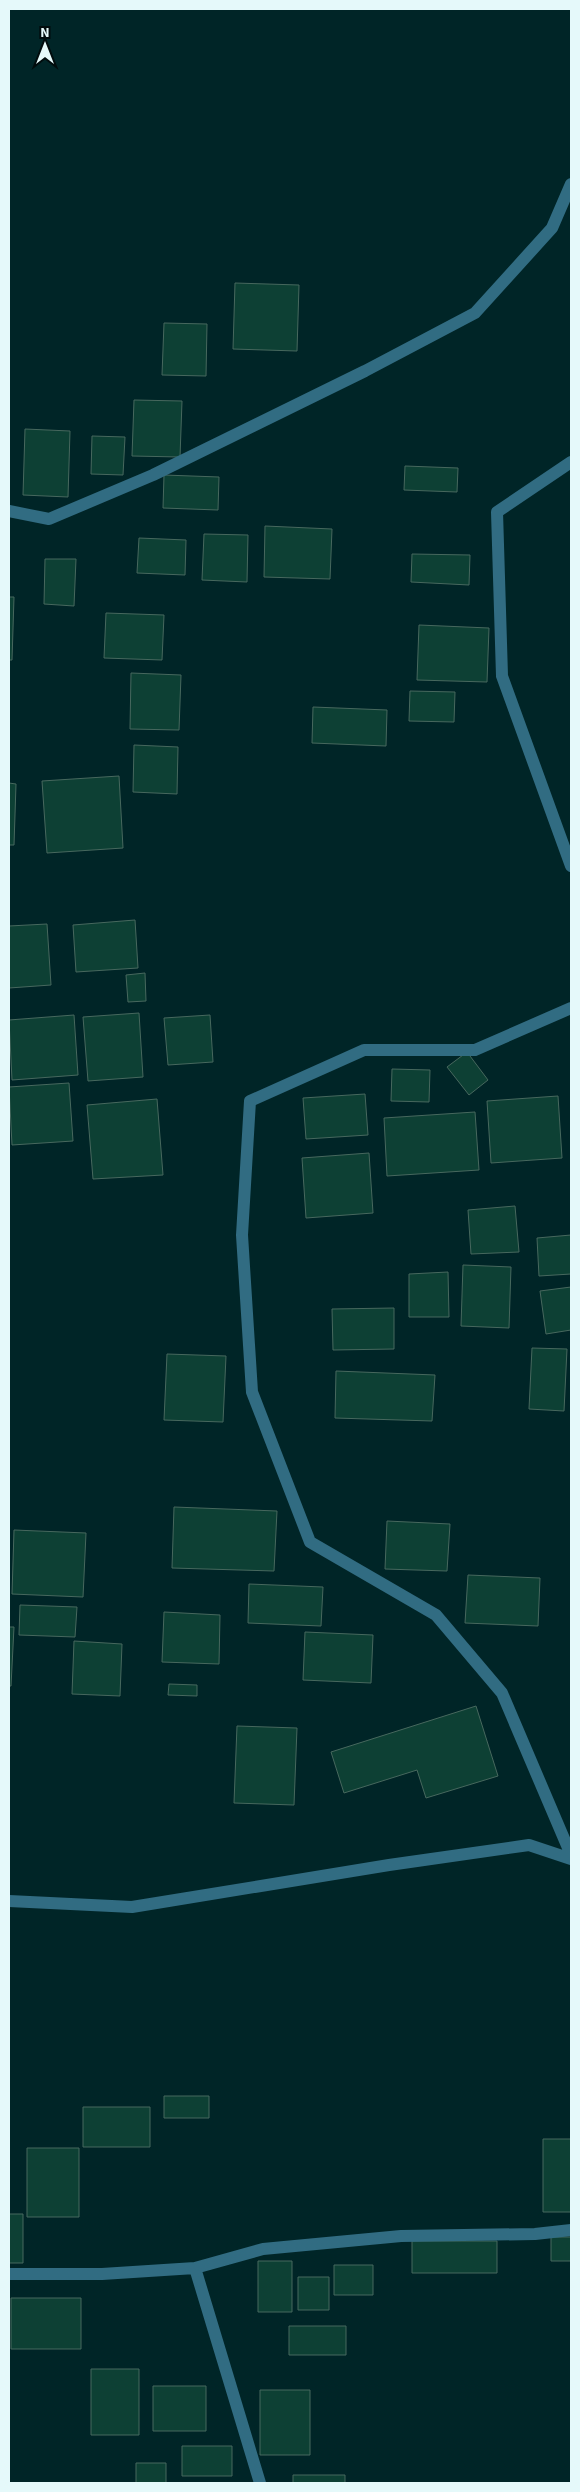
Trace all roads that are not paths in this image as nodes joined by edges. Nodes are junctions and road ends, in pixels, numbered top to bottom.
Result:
1 (571, 184) edge
2 (571, 462) edge
3 (9, 512) edge
4 (571, 866) edge
5 (571, 1008) edge
6 (571, 1857) edge
7 (9, 1901) edge
8 (571, 2230) edge
9 (195, 2268) junction
10 (9, 2274) edge
11 (260, 2483) edge

1 - 3 street
2 - 4 street
5 - 6 street
6 - 7 street
8 - 9 street
9 - 10 street
9 - 11 street

